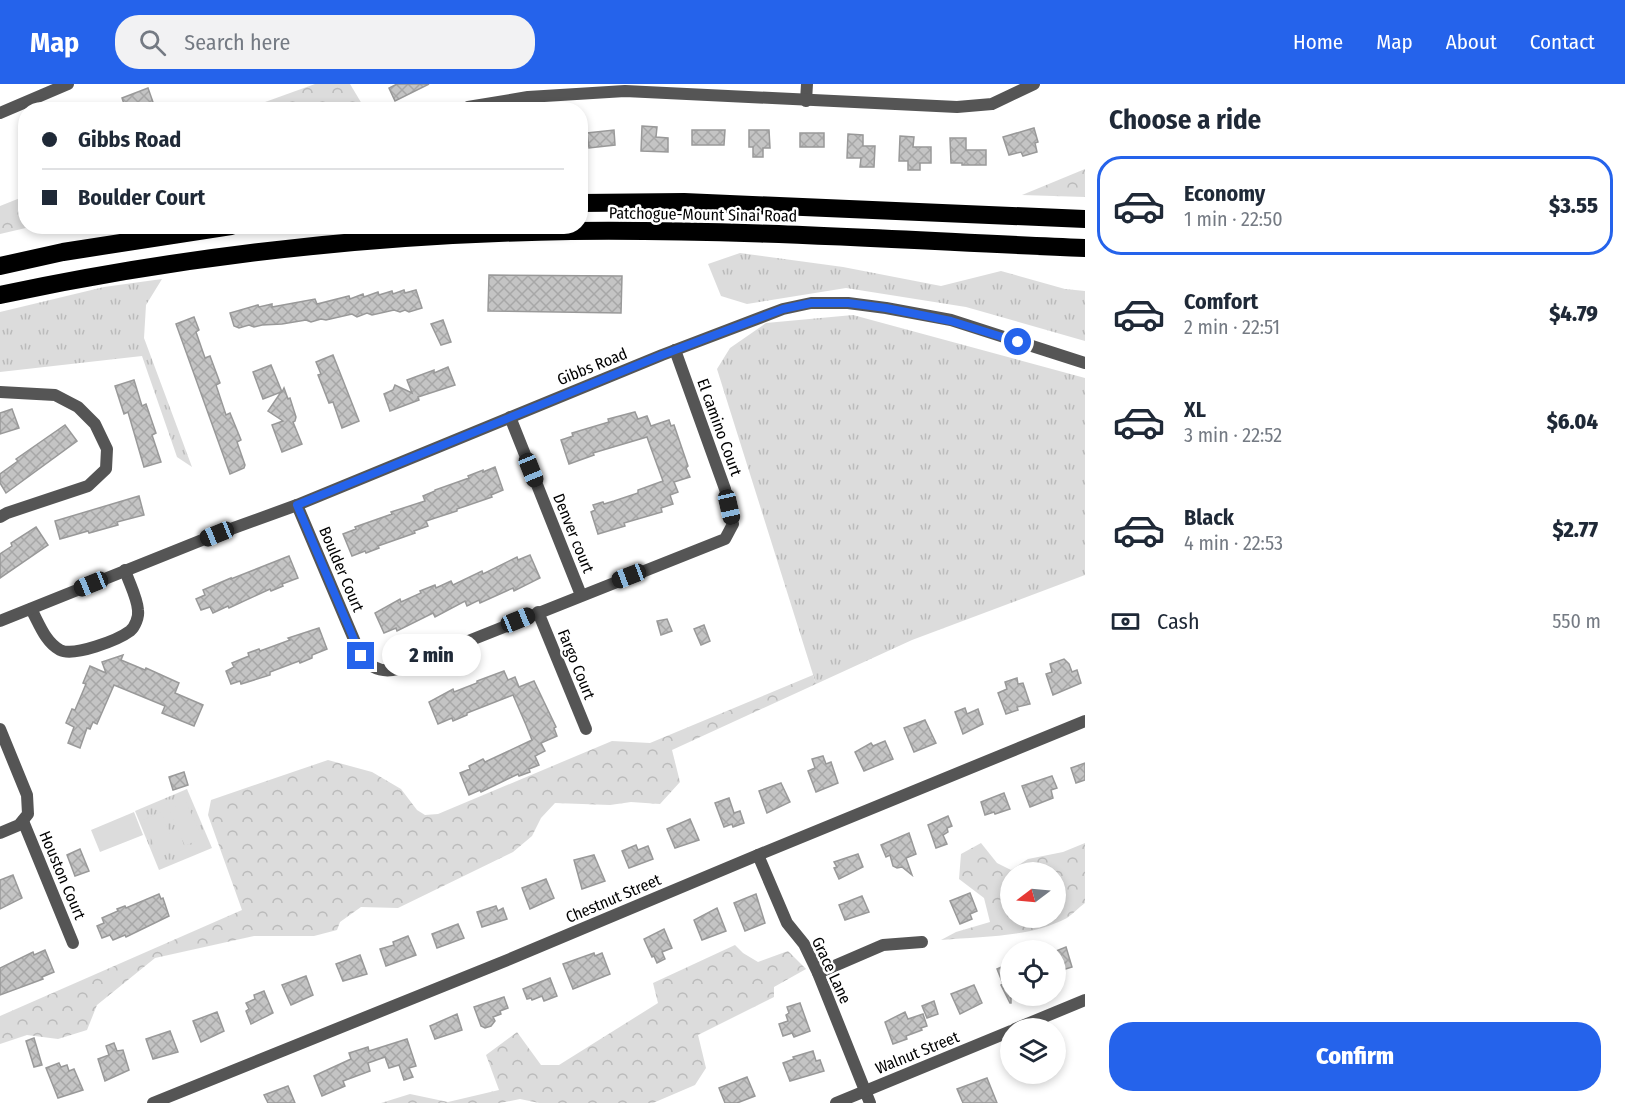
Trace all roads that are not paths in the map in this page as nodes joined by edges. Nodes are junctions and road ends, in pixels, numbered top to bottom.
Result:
1 (68, 84) edge
2 (807, 84) edge
3 (1034, 84) edge
4 (624, 88) edge
5 (1013, 89) edge
6 (806, 101) junction
7 (26, 102) edge
8 (498, 102) edge
9 (18, 105) edge
10 (0, 113) edge
11 (588, 203) edge
12 (1085, 219) edge
13 (588, 231) edge
14 (179, 234) edge
15 (476, 234) edge
16 (1085, 248) edge
17 (0, 266) edge
18 (0, 295) edge
19 (675, 350) junction
20 (1085, 363) edge
21 (0, 392) edge
22 (510, 417) junction
23 (297, 505) junction
24 (0, 517) edge
25 (125, 570) junction
26 (581, 595) junction
27 (31, 609) junction
28 (538, 612) junction
29 (0, 621) edge
30 (1085, 721) edge
31 (0, 729) edge
32 (586, 729) dead end
33 (25, 817) junction
34 (0, 833) edge
35 (758, 855) junction
36 (922, 942) dead end
37 (73, 943) dead end
38 (818, 973) junction
39 (1085, 1000) edge
40 (1042, 1018) edge
41 (1000, 1036) edge
42 (867, 1097) edge
43 (153, 1103) edge
44 (836, 1103) edge

1 - 7 street
2 - 6 street
3 - 5 street
4 - 6 street
4 - 8 street
5 - 6 street
9 - 10 street
11 - 12 highway, Patchogue-Mount Sinai Road
13 - 16 highway, Patchogue-Mount Sinai Road
14 - 17 highway
15 - 18 highway, Patchogue-Mount Sinai Road
19 - 20 street, Gibbs Road
19 - 22 street, Gibbs Road
19 - 26 street, El camino Court
21 - 24 street
22 - 23 street, Gibbs Road
22 - 26 street, Denver court
23 - 25 street, Gibbs Road
23 - 28 street, Boulder Court
25 - 27 street, Gibbs Road
25 - 27 street
26 - 28 street, Boulder Court
27 - 29 street, Gibbs Road
28 - 32 street, Fargo Court
30 - 35 street, Chestnut Street
31 - 33 street, Houston Court
33 - 34 street
33 - 37 street, Houston Court
35 - 38 street, Grace Lane
35 - 43 street, Chestnut Street
36 - 38 street
38 - 42 street, Grace Lane
39 - 40 street
41 - 42 street, Walnut Street
42 - 44 street, Walnut Street

